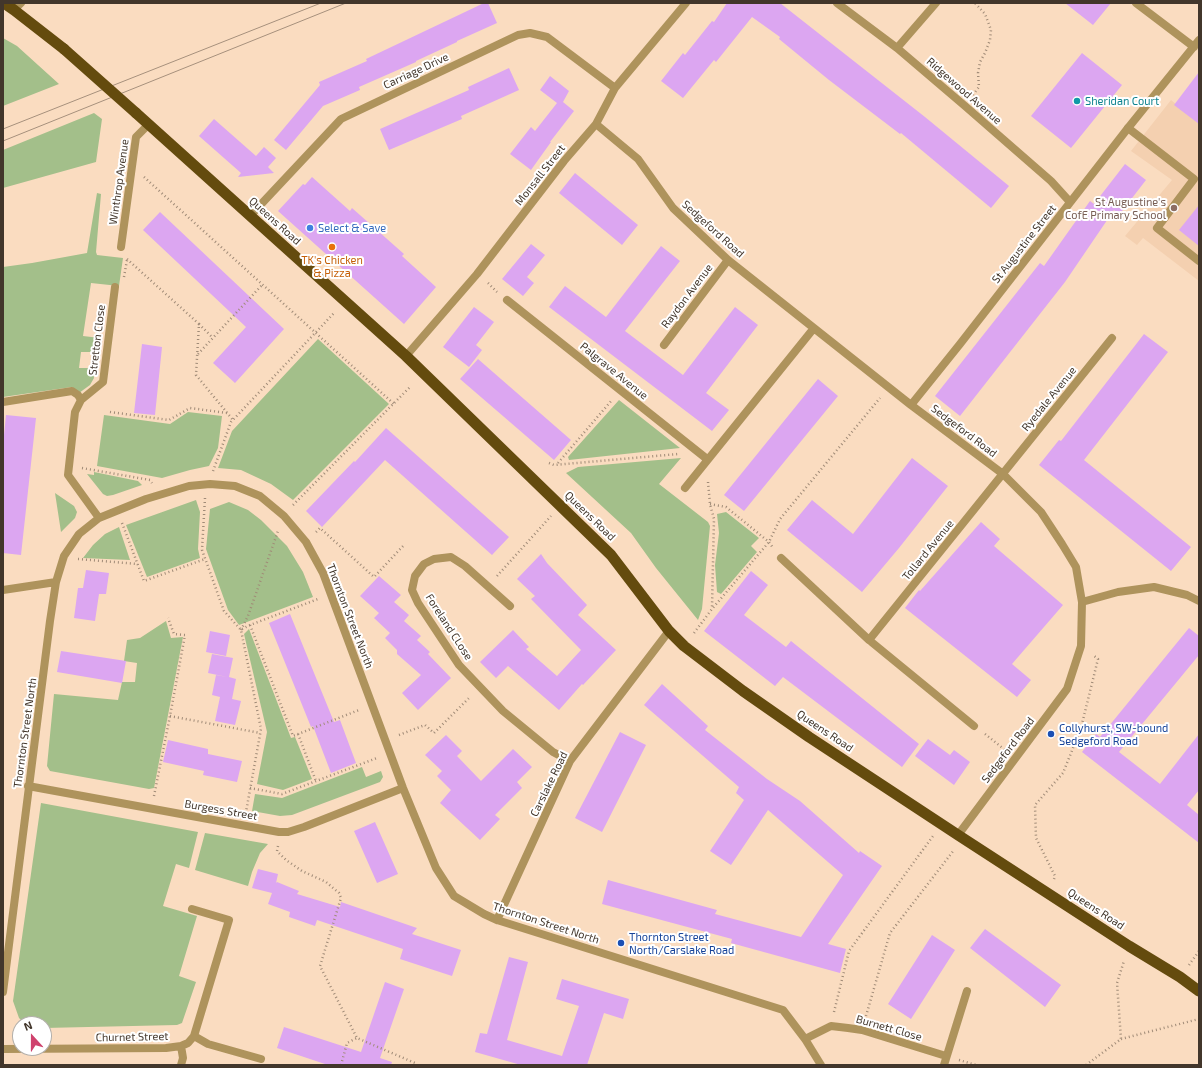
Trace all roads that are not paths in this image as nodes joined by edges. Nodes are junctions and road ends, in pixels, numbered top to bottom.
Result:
1 (4, 3) edge
2 (686, 3) edge
3 (837, 3) edge
4 (936, 3) edge
5 (1136, 3) edge
6 (17, 6) edge
7 (1196, 43) edge
8 (897, 48) junction
9 (615, 88) junction
10 (149, 124) junction
11 (596, 124) junction
12 (1128, 128) junction
13 (1070, 202) junction
14 (250, 216) junction
15 (121, 247) road end
16 (728, 260) junction
17 (1199, 261) edge
18 (115, 287) road end
19 (507, 300) road end
20 (814, 328) junction
21 (1112, 338) dead end
22 (664, 345) dead end
23 (406, 356) junction
24 (81, 400) junction
25 (3, 402) edge
26 (911, 405) junction
27 (707, 459) junction
28 (1003, 474) junction
29 (686, 488) dead end
30 (99, 518) junction
31 (781, 558) dead end
32 (56, 582) junction
33 (3, 590) edge
34 (1199, 601) edge
35 (1082, 602) junction
36 (510, 606) dead end
37 (669, 631) junction
38 (869, 640) junction
39 (974, 726) road end
40 (570, 761) junction
41 (28, 786) junction
42 (403, 788) junction
43 (960, 837) junction
44 (192, 909) dead end
45 (497, 920) junction
46 (967, 991) dead end
47 (1199, 991) edge
48 (3, 992) edge
49 (194, 1036) junction
50 (804, 1039) junction
51 (181, 1046) junction
52 (3, 1049) edge
53 (946, 1056) junction
54 (261, 1059) dead end
55 (182, 1065) edge
56 (821, 1065) edge
57 (944, 1065) edge

1 - 6 highway, Queens Road
2 - 9 street, Monsall Street
3 - 8 street, Ridgewood Avenue
4 - 8 street
5 - 7 street
6 - 10 highway, Queens Road, bridge
7 - 12 street, St Augustine Street
8 - 13 street, Ridgewood Avenue
9 - 11 street, Monsall Street
9 - 14 street, Carriage Drive
10 - 14 highway, Queens Road
10 - 15 street, Winthrop Avenue
11 - 16 street, Sedgeford Road
11 - 23 street, Monsall Street
12 - 13 street, St Augustine Street
12 - 17 street
13 - 26 street, St Augustine Street
14 - 23 highway, Queens Road
16 - 20 street, Sedgeford Road
16 - 22 street, Raydon Avenue
18 - 24 street, Stretton Close
19 - 27 street, Palgrave Avenue
20 - 26 street, Sedgeford Road
20 - 27 street
21 - 28 street, Ryedale Avenue
23 - 37 highway, Queens Road
24 - 25 street
24 - 30 street
26 - 28 street, Sedgeford Road
27 - 29 street
28 - 35 street, Sedgeford Road
28 - 38 street, Tollard Avenue
30 - 32 street, Thornton Street North
30 - 42 street, Thornton Street North
31 - 38 street
32 - 33 street
32 - 41 street, Thornton Street North
34 - 35 street
35 - 43 street, Sedgeford Road
36 - 40 street, Foreland CLose
37 - 40 street, Carslake Road
37 - 43 highway, Queens Road
38 - 39 street
40 - 45 street, Carslake Road
41 - 42 street, Burgess Street
41 - 48 street, Thornton Street North
42 - 45 street, Thornton Street North
43 - 47 highway, Queens Road
44 - 49 street
45 - 50 street, Thornton Street North
46 - 53 street
49 - 51 street, Churnet Street
49 - 54 street
50 - 53 street, Burnett Close
50 - 56 street, Thornton Street North
51 - 52 street, Churnet Street
51 - 55 street
53 - 57 street

